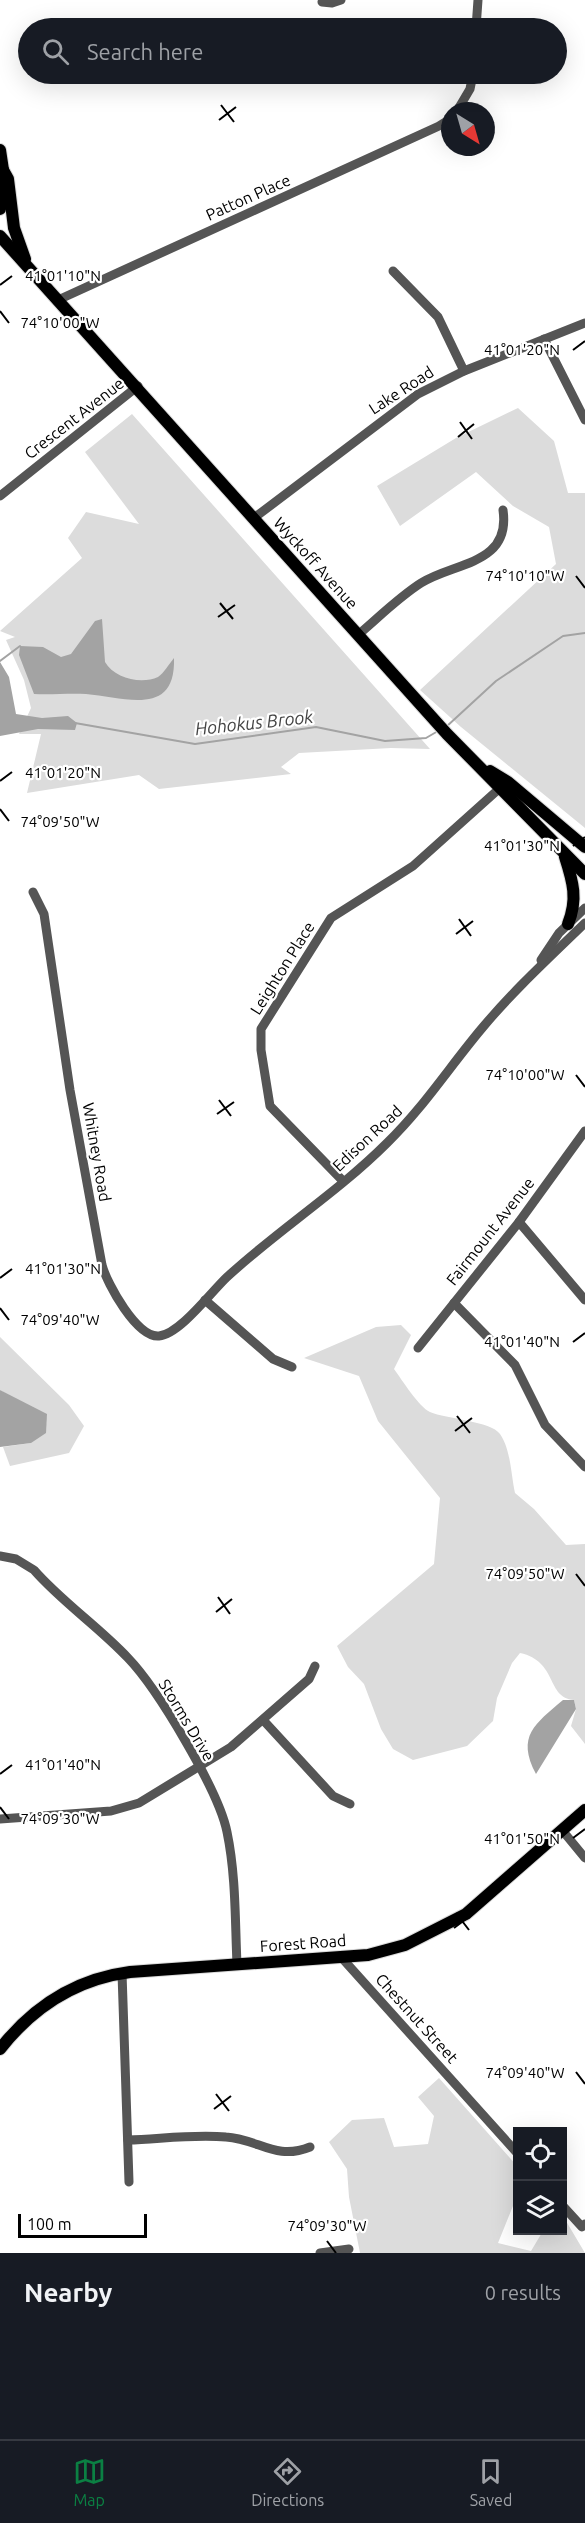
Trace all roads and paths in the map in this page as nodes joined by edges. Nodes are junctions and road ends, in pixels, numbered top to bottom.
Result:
1 (341, 0) edge
2 (478, 0) edge
3 (322, 2) dead end
4 (477, 18) edge
5 (471, 84) edge
6 (462, 102) edge
7 (441, 125) edge
8 (0, 150) edge
9 (1, 178) edge
10 (0, 209) edge
11 (0, 236) edge
12 (29, 268) junction
13 (393, 271) dead end
14 (58, 300) junction
15 (585, 323) edge
16 (544, 339) junction
17 (464, 371) junction
18 (138, 386) junction
19 (585, 420) edge
20 (0, 496) edge
21 (503, 510) dead end
22 (254, 518) junction
23 (359, 634) junction
24 (473, 760) junction
25 (500, 788) junction
26 (585, 847) edge
27 (564, 852) junction
28 (585, 874) edge
29 (33, 892) dead end
30 (585, 908) edge
31 (585, 923) edge
32 (568, 924) junction
33 (530, 977) junction
34 (585, 1131) edge
35 (574, 1144) junction
36 (585, 1150) edge
37 (343, 1181) junction
38 (519, 1222) junction
39 (205, 1300) junction
40 (585, 1300) edge
41 (454, 1303) junction
42 (418, 1348) dead end
43 (292, 1367) dead end
44 (585, 1466) edge
45 (0, 1556) edge
46 (315, 1666) dead end
47 (264, 1720) junction
48 (199, 1767) junction
49 (350, 1804) dead end
50 (585, 1810) edge
51 (0, 1819) edge
52 (562, 1830) junction
53 (585, 1858) edge
54 (341, 1957) junction
55 (237, 1964) junction
56 (122, 1973) junction
57 (0, 2049) edge
58 (128, 2140) junction
59 (310, 2146) dead end
60 (513, 2148) edge
61 (129, 2182) dead end
62 (567, 2210) edge
63 (584, 2226) edge
64 (349, 2249) dead end
65 (320, 2253) edge

1 - 3 street
2 - 4 street
5 - 6 street
7 - 14 street, Patton Place
8 - 9 main road, Wyckoff Avenue
9 - 10 main road, Wyckoff Avenue
9 - 12 main road, Wyckoff Avenue
11 - 12 main road, Wyckoff Avenue
12 - 14 main road, Wyckoff Avenue
13 - 17 street
14 - 18 main road, Wyckoff Avenue
15 - 16 street, Lake Road
16 - 17 street, Lake Road
16 - 19 street
17 - 22 street, Lake Road
18 - 20 street, Crescent Avenue
18 - 22 main road, Wyckoff Avenue
21 - 23 street
22 - 23 main road, Wyckoff Avenue
23 - 24 main road, Wyckoff Avenue
24 - 25 main road, Wyckoff Avenue
24 - 26 main road
25 - 27 main road, Wyckoff Avenue
25 - 37 street, Leighton Place
27 - 28 main road, Wyckoff Avenue
27 - 32 main road
29 - 39 street, Whitney Road
30 - 32 street, Edison Road
31 - 33 street, Edison Road
32 - 33 street, Edison Road
33 - 37 street, Edison Road
34 - 35 street, Fairmount Avenue
35 - 36 street
35 - 38 street, Fairmount Avenue
37 - 39 street, Edison Road
38 - 40 street
38 - 41 street, Fairmount Avenue
39 - 43 street
41 - 42 street, Fairmount Avenue
41 - 44 street
45 - 48 street, Storms Drive
46 - 47 street
47 - 48 street
47 - 49 street
48 - 51 street
48 - 55 street, Storms Drive
50 - 52 main road, Forest Road
52 - 53 street
52 - 54 main road, Forest Road
54 - 55 main road, Forest Road
54 - 60 street, Chestnut Street
55 - 56 main road, Forest Road
56 - 57 main road, Forest Road
56 - 58 street
58 - 59 street
58 - 61 street
62 - 63 street
64 - 65 street

